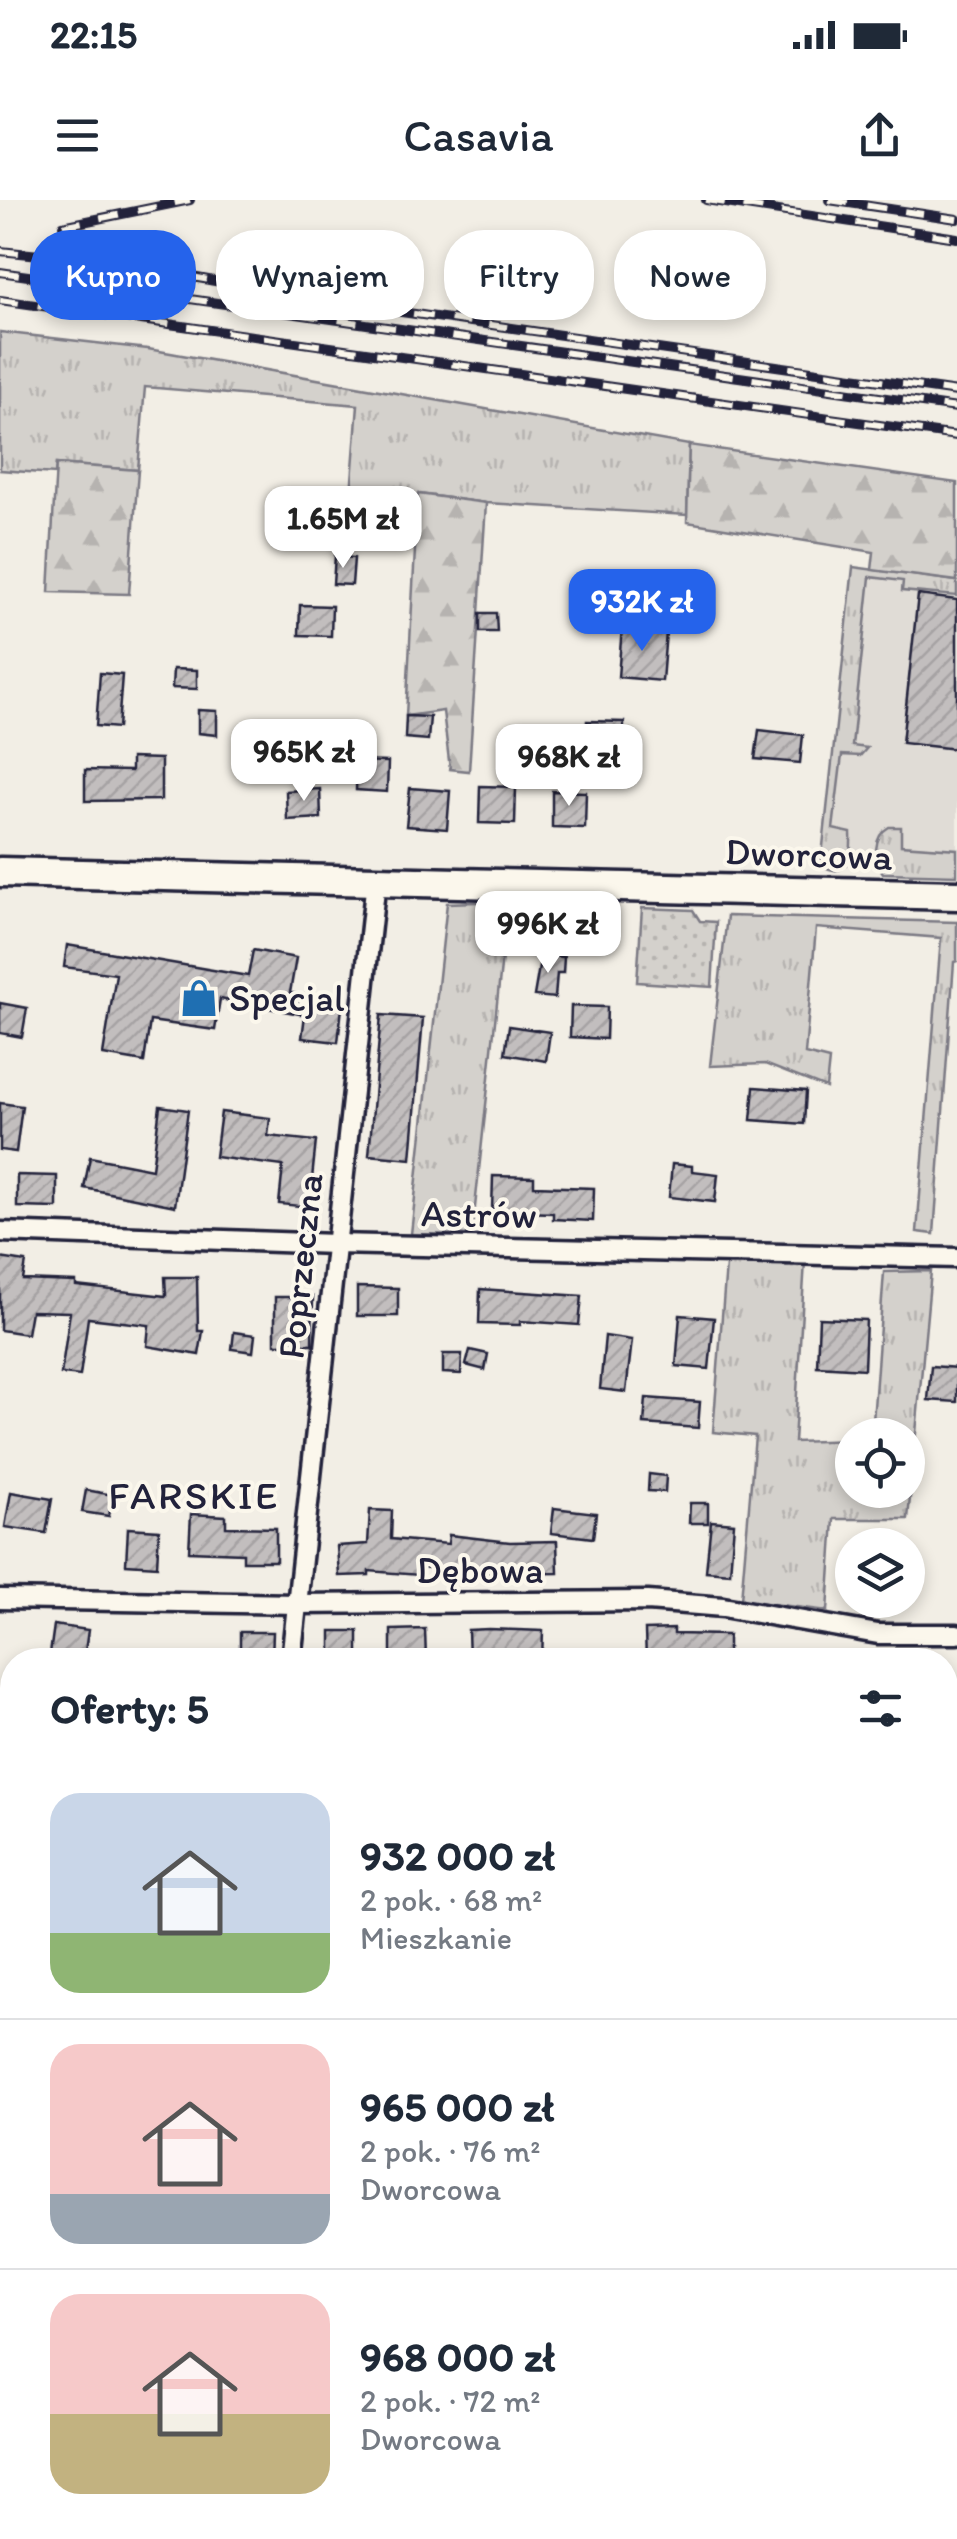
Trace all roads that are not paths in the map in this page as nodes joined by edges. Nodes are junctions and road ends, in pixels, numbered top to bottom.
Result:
1 (0, 872) edge
2 (376, 880) junction
3 (957, 895) edge
4 (0, 1232) edge
5 (335, 1244) junction
6 (957, 1258) edge
7 (0, 1599) edge
8 (297, 1604) junction
9 (957, 1634) edge
10 (293, 1648) edge

1 - 2 main road, Dworcowa
2 - 3 main road, Dworcowa
2 - 5 street, Poprzeczna
4 - 5 street, Astrów
5 - 6 street, Astrów
5 - 8 street, Poprzeczna
7 - 8 street, Dębowa
8 - 9 street, Dębowa
8 - 10 street, Poprzeczna

